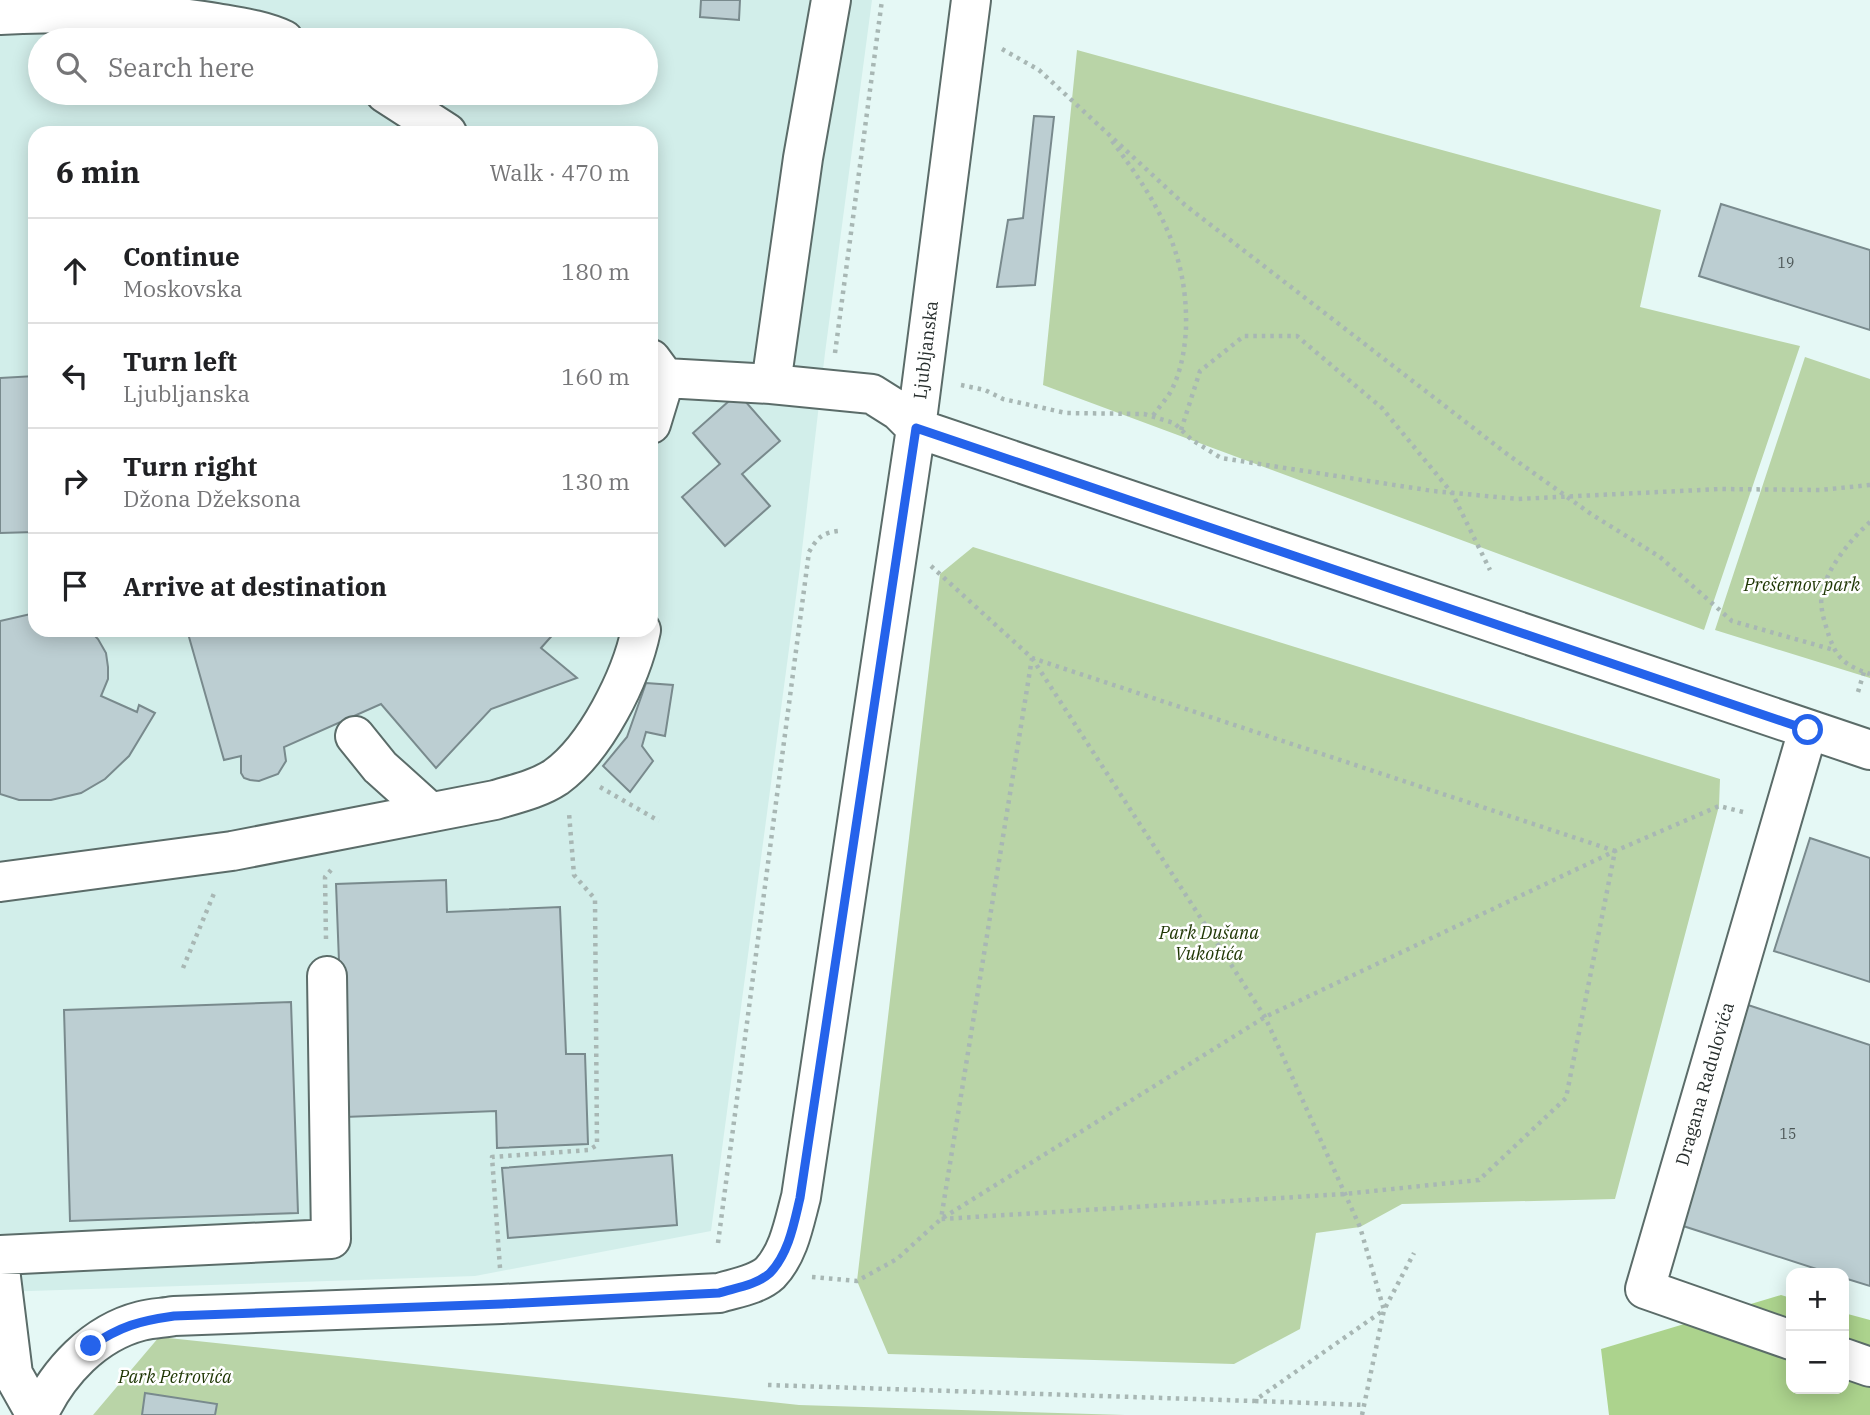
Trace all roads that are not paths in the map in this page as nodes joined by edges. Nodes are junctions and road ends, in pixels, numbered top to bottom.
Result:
1 (831, 0) edge
2 (971, 0) edge
3 (168, 8) edge
4 (0, 15) edge
5 (247, 28) edge
6 (404, 105) edge
7 (436, 126) edge
8 (658, 368) edge
9 (771, 384) junction
10 (916, 428) junction
11 (639, 637) edge
12 (1808, 730) junction
13 (355, 736) dead end
14 (1870, 750) edge
15 (430, 812) junction
16 (0, 882) edge
17 (327, 976) road end
18 (0, 1255) edge
19 (0, 1269) edge
20 (1786, 1338) edge
21 (1849, 1360) edge
22 (1870, 1367) edge
23 (37, 1415) edge

1 - 9 street
2 - 10 street, Ljubljanska
3 - 4 street
3 - 5 street
6 - 7 street
8 - 9 street
9 - 10 street
10 - 12 street
10 - 23 street, Ljubljanska
11 - 15 street
12 - 14 street
12 - 20 street, Dragana Radulovića
13 - 15 street
15 - 16 street
17 - 18 street
19 - 23 street
21 - 22 street

